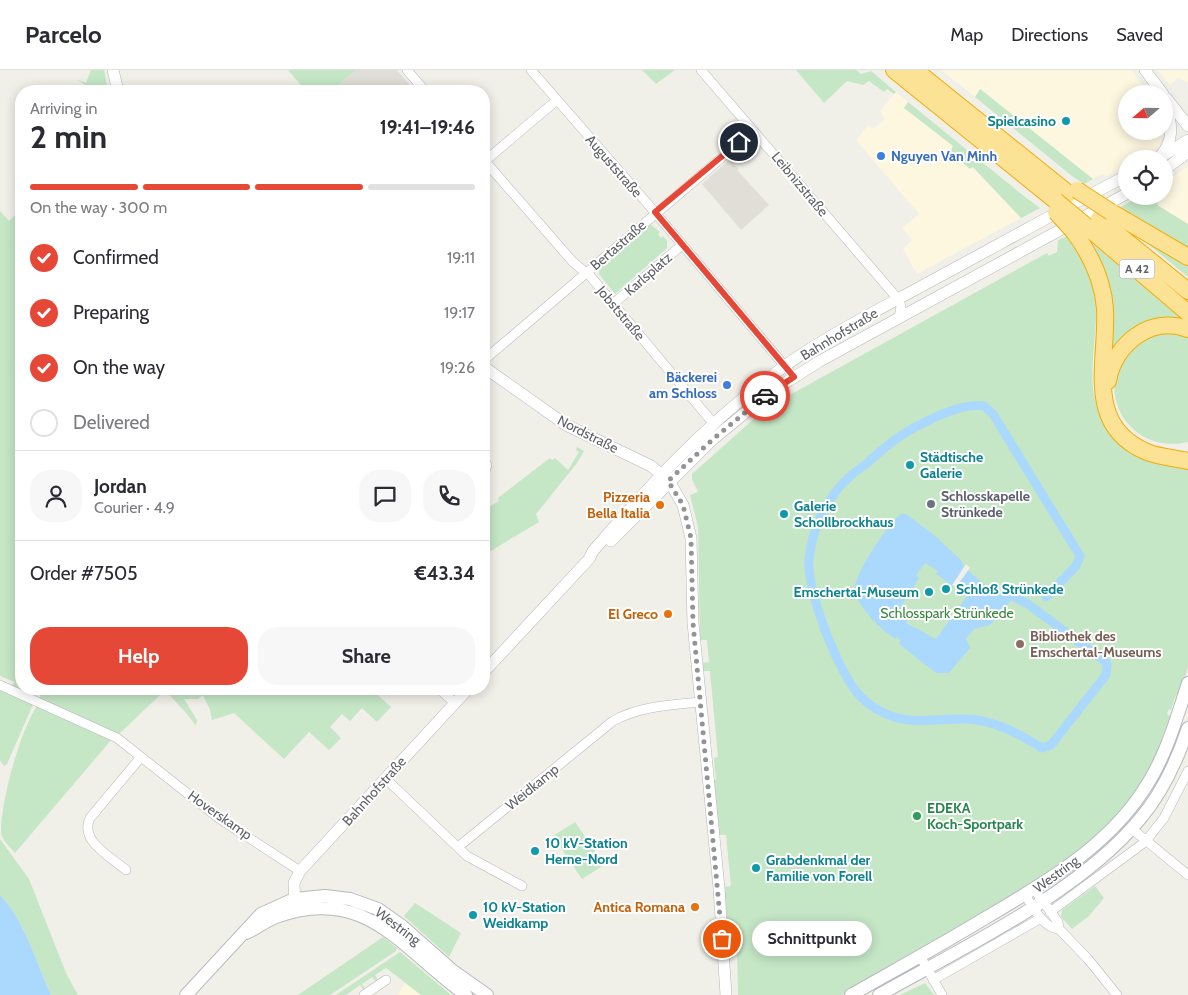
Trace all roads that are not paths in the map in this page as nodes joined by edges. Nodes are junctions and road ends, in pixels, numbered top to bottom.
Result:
1 (113, 70) edge
2 (407, 70) edge
3 (531, 70) edge
4 (700, 70) edge
5 (894, 70) edge
6 (915, 70) edge
7 (1145, 70) edge
8 (117, 85) edge
9 (420, 85) edge
10 (1156, 85) edge
11 (557, 100) junction
12 (1173, 107) edge
13 (1188, 126) edge
14 (753, 131) junction
15 (1188, 140) edge
16 (1172, 150) edge
17 (1188, 152) edge
18 (490, 156) edge
19 (1173, 163) edge
20 (490, 166) edge
21 (1118, 180) edge
22 (1063, 197) junction
23 (1118, 198) edge
24 (655, 212) junction
25 (1092, 222) junction
26 (1014, 236) junction
27 (682, 245) junction
28 (1014, 255) junction
29 (1188, 257) edge
30 (585, 272) junction
31 (1188, 291) edge
32 (898, 300) junction
33 (613, 304) junction
34 (1188, 313) edge
35 (899, 318) junction
36 (1188, 329) edge
37 (490, 355) edge
38 (785, 366) junction
39 (490, 371) edge
40 (794, 377) junction
41 (713, 422) junction
42 (1187, 452) edge
43 (665, 477) junction
44 (490, 666) edge
45 (1188, 683) edge
46 (0, 685) edge
47 (15, 692) edge
48 (22, 695) edge
49 (446, 695) edge
50 (462, 695) edge
51 (701, 702) junction
52 (455, 703) junction
53 (1187, 736) edge
54 (141, 757) junction
55 (1188, 770) edge
56 (385, 778) junction
57 (1132, 829) junction
58 (1145, 842) junction
59 (458, 847) junction
60 (126, 870) dead end
61 (300, 871) junction
62 (1188, 875) edge
63 (522, 886) dead end
64 (1030, 892) junction
65 (1037, 904) junction
66 (294, 906) junction
67 (1050, 912) junction
68 (1041, 918) junction
69 (1059, 929) junction
70 (920, 956) junction
71 (930, 974) junction
72 (386, 980) dead end
73 (186, 995) edge
74 (364, 995) edge
75 (466, 995) edge
76 (487, 995) edge
77 (726, 995) edge
78 (851, 995) edge
79 (879, 995) edge
80 (942, 995) edge
81 (1117, 995) edge

1 - 8 street
2 - 9 street
3 - 11 street, Auguststraße
4 - 14 street, Leibnizstraße
5 - 22 highway, A 42
6 - 22 highway, A 42
7 - 10 street
11 - 18 street, Jobststraße
11 - 24 street, Auguststraße
12 - 13 street
14 - 24 street, Bertastraße
14 - 32 street, Leibnizstraße
15 - 16 street
17 - 19 street
20 - 30 street, Jobststraße
21 - 26 street, Bahnhofstraße
22 - 25 highway, A 42
22 - 25 highway, bridge
23 - 28 street, Bahnhofstraße
24 - 27 street, Auguststraße
24 - 30 street, Bertastraße
25 - 29 highway
25 - 31 highway, A 42
25 - 34 highway, A 42
25 - 42 highway
26 - 28 street
26 - 32 street, Bahnhofstraße
27 - 33 street, Karlsplatz
27 - 38 street, Auguststraße
28 - 35 street, Bahnhofstraße
30 - 33 street, Jobststraße
30 - 37 street, Bertastraße
32 - 35 street, Bahnhofstraße
32 - 38 street, Bahnhofstraße
33 - 41 street, Jobststraße
35 - 40 street, Bahnhofstraße
36 - 42 highway
38 - 40 street, Auguststraße
38 - 41 street, Bahnhofstraße
39 - 43 street, Nordstraße
40 - 43 street, Bahnhofstraße
41 - 43 street, Bahnhofstraße
43 - 44 street, Bahnhofstraße
43 - 51 street
45 - 64 main road, Westring
46 - 47 street, Hoverskamp
48 - 54 street, Hoverskamp
49 - 52 street
50 - 52 street, Bahnhofstraße
51 - 59 street, Weidkamp
51 - 77 street
52 - 56 street, Bahnhofstraße
53 - 57 main road, Westring
54 - 60 street
54 - 61 street, Hoverskamp
55 - 58 street, Westring
56 - 59 street
56 - 61 street, Bahnhofstraße
57 - 58 street
57 - 65 main road, Westring
58 - 62 street
58 - 67 street, Westring
59 - 63 street
61 - 66 street, Bahnhofstraße
64 - 65 street
64 - 70 main road, Westring
65 - 67 street
65 - 68 street
65 - 71 main road, Westring
66 - 73 main road
66 - 75 main road, Westring
66 - 76 main road, Westring
67 - 69 street
68 - 69 street
68 - 71 street, Westring
69 - 81 street
70 - 71 street
70 - 78 main road, Westring
71 - 79 main road, Westring
71 - 80 street
72 - 74 street

